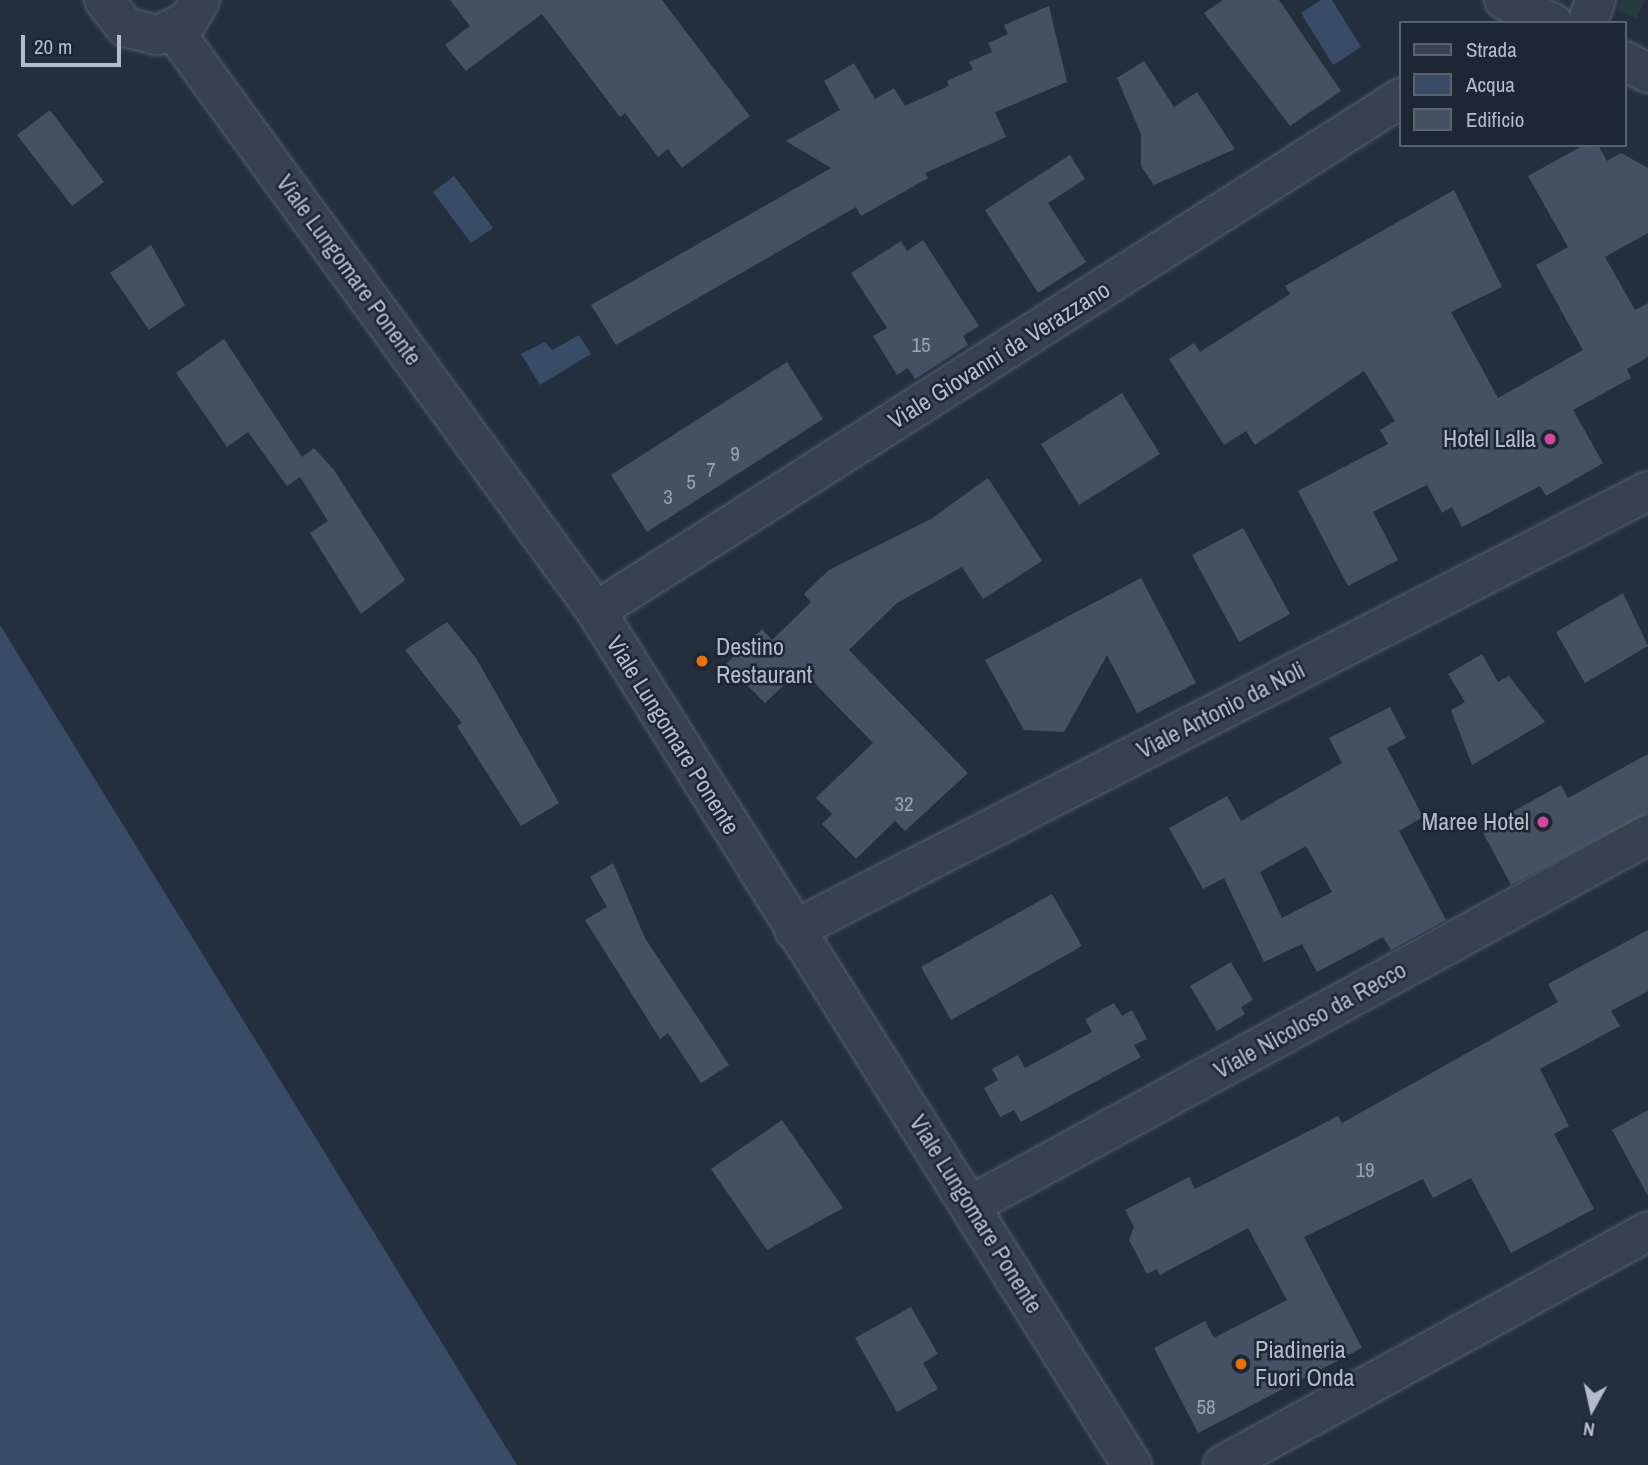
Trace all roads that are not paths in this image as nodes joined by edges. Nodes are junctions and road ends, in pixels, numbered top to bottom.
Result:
1 (104, 0) edge
2 (200, 0) edge
3 (1596, 0) edge
4 (1588, 21) edge
5 (174, 31) junction
6 (1627, 62) edge
7 (1648, 73) edge
8 (1400, 99) edge
9 (1648, 491) edge
10 (596, 611) junction
11 (1648, 835) edge
12 (794, 930) junction
13 (971, 1205) junction
14 (1648, 1231) edge
15 (1132, 1465) edge
16 (1223, 1465) edge

1 - 5 street
2 - 5 street
3 - 4 street
5 - 10 street, Viale Lungomare Ponente
6 - 7 street
8 - 10 street, Viale Giovanni da Verazzano
9 - 12 street, Viale Antonio da Noli
10 - 12 street, Viale Lungomare Ponente
11 - 13 street, Viale Nicoloso da Recco
12 - 13 street, Viale Lungomare Ponente
13 - 15 street, Viale Lungomare Ponente
14 - 16 street

